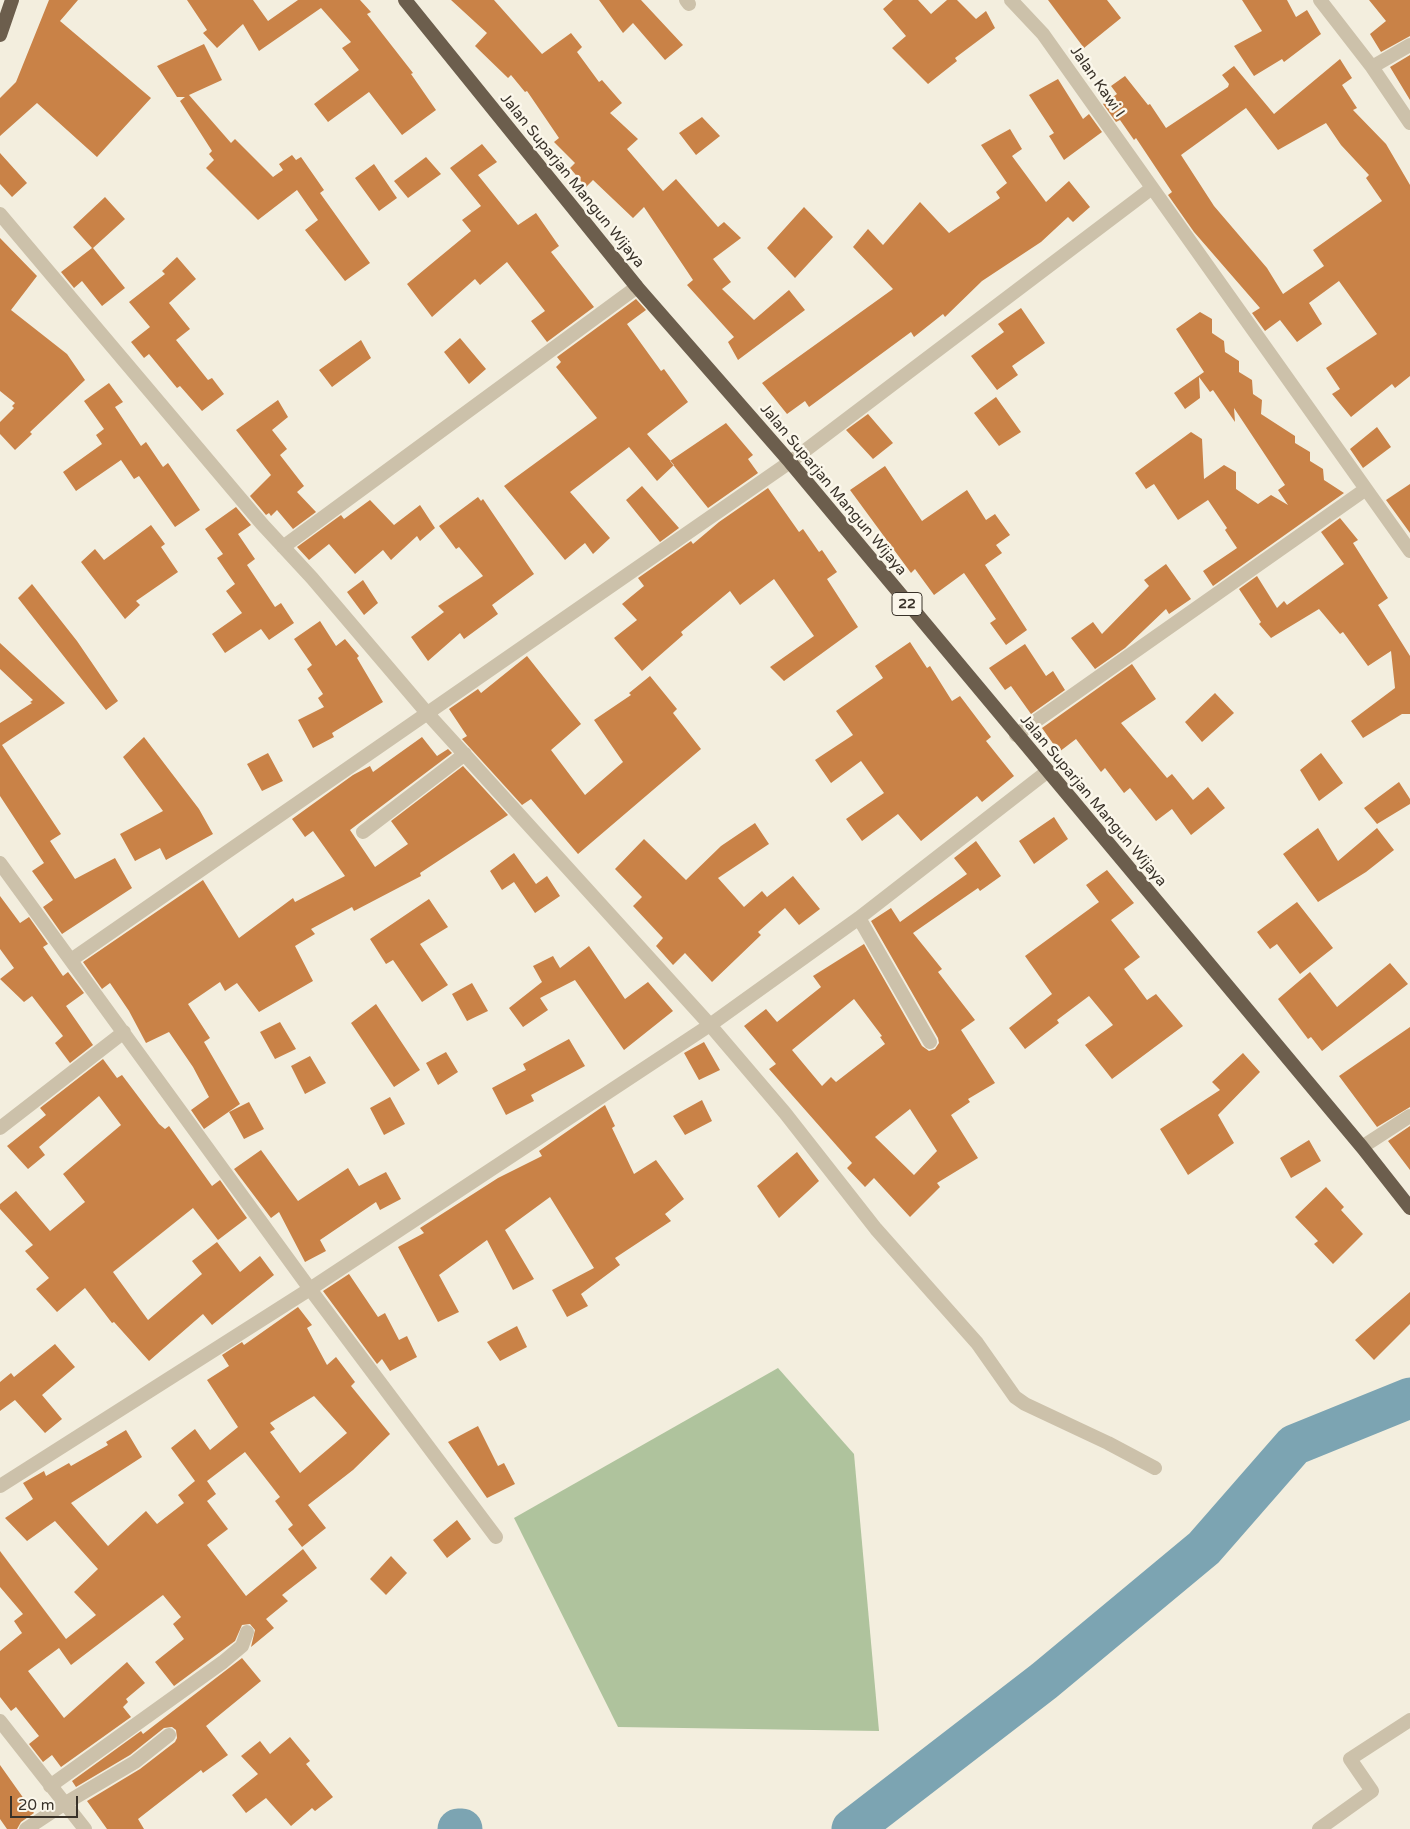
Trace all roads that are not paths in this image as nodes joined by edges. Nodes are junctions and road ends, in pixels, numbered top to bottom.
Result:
1 (12, 0) edge
2 (405, 0) edge
3 (1011, 0) edge
4 (1320, 0) edge
5 (0, 34) edge
6 (1410, 45) edge
7 (1372, 67) junction
8 (1410, 123) edge
9 (1152, 188) junction
10 (0, 214) edge
11 (637, 287) junction
12 (790, 462) junction
13 (1366, 489) junction
14 (283, 547) junction
15 (1410, 551) edge
16 (427, 713) junction
17 (1016, 735) junction
18 (465, 754) junction
19 (1048, 771) junction
20 (364, 832) dead end
21 (0, 863) edge
22 (860, 918) junction
23 (71, 960) junction
24 (710, 1025) junction
25 (124, 1032) junction
26 (930, 1042) dead end
27 (1410, 1116) edge
28 (0, 1128) edge
29 (1362, 1148) junction
30 (1410, 1208) edge
31 (310, 1288) junction
32 (1155, 1468) dead end
33 (0, 1486) edge
34 (496, 1537) dead end
35 (247, 1632) dead end
36 (1410, 1720) edge
37 (0, 1721) edge
38 (169, 1734) dead end
39 (50, 1786) junction
40 (64, 1804) junction
41 (26, 1829) edge
42 (84, 1829) edge
43 (1319, 1829) edge

1 - 5 highway
2 - 11 highway, Jalan Suparjan Mangun Wijaya / 22
3 - 9 street, Jalan Kawi I
4 - 7 street
6 - 7 street
7 - 8 street
9 - 12 street
9 - 13 street, Jalan Kawi I
10 - 14 street
11 - 12 highway, Jalan Suparjan Mangun Wijaya / 22
11 - 14 street
12 - 16 street
12 - 17 highway, Jalan Suparjan Mangun Wijaya / 22
13 - 15 street, Jalan Kawi I
13 - 17 street
14 - 16 street
16 - 18 street
16 - 23 street
17 - 19 highway, Jalan Suparjan Mangun Wijaya / 22
18 - 20 street
18 - 24 street
19 - 22 street
19 - 29 highway, Jalan Suparjan Mangun Wijaya / 22
21 - 23 street
22 - 24 street
22 - 26 street
23 - 25 street
24 - 31 street
24 - 32 street
25 - 28 street
25 - 31 street
27 - 29 street
29 - 30 highway, Jalan Suparjan Mangun Wijaya / 22
31 - 33 street
31 - 34 street
35 - 39 street
36 - 43 street
37 - 39 street
38 - 40 street
39 - 40 street
40 - 41 street
40 - 42 street

